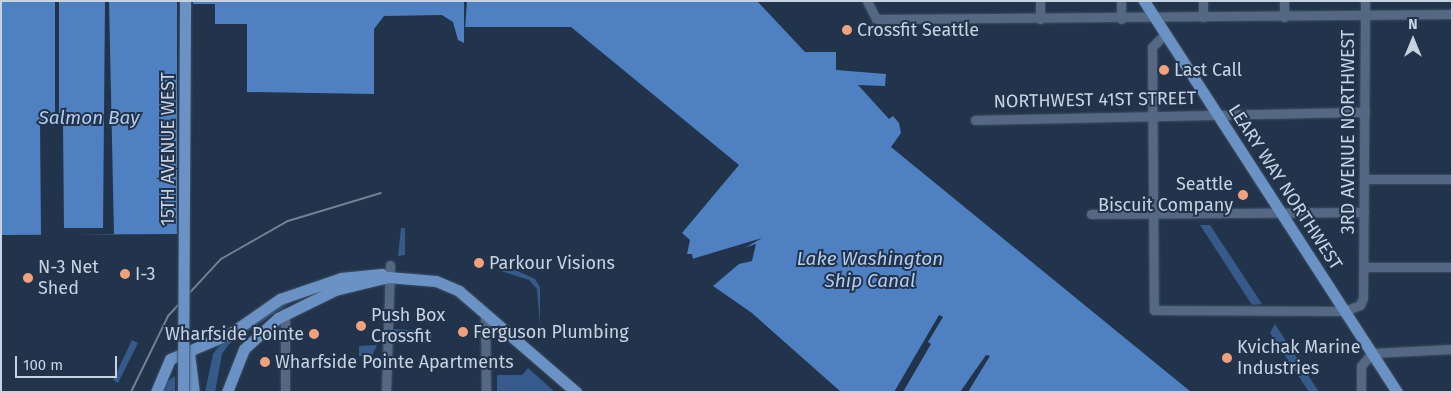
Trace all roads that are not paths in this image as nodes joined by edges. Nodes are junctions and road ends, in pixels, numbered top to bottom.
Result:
1 (186, 1) edge
2 (868, 1) edge
3 (1040, 1) edge
4 (1121, 1) edge
5 (1144, 1) edge
6 (1203, 1) edge
7 (1284, 1) edge
8 (1365, 1) edge
9 (1452, 14) edge
10 (1154, 17) junction
11 (1203, 17) junction
12 (1284, 17) junction
13 (1365, 17) junction
14 (1040, 18) junction
15 (1121, 19) junction
16 (1164, 35) junction
17 (1365, 112) junction
18 (1153, 114) junction
19 (1216, 114) junction
20 (976, 120) dead end
21 (1364, 180) junction
22 (1452, 180) edge
23 (1364, 212) junction
24 (1153, 213) junction
25 (1281, 213) junction
26 (1091, 214) dead end
27 (1364, 267) junction
28 (1452, 267) edge
29 (389, 271) junction
30 (186, 296) junction
31 (1345, 311) junction
32 (285, 313) junction
33 (485, 313) junction
34 (1452, 349) edge
35 (1372, 353) junction
36 (189, 354) junction
37 (233, 371) junction
38 (156, 392) edge
39 (183, 392) edge
40 (190, 392) edge
41 (194, 392) edge
42 (227, 392) edge
43 (235, 392) edge
44 (285, 392) edge
45 (386, 392) edge
46 (486, 392) edge
47 (576, 392) edge
48 (1361, 392) edge
49 (1397, 392) edge

1 - 30 main road, 15TH AVENUE WEST, bridge
2 - 14 street
3 - 14 street
4 - 15 street
5 - 10 main road, LEARY WAY NORTHWEST
6 - 11 street
7 - 12 street
8 - 13 street, 3RD AVENUE NORTHWEST
9 - 13 street
10 - 11 street
10 - 15 street
10 - 16 main road, LEARY WAY NORTHWEST
11 - 12 street
12 - 13 street
13 - 17 street, 3RD AVENUE NORTHWEST
14 - 15 street
16 - 18 street
16 - 19 main road, LEARY WAY NORTHWEST
17 - 19 street, NORTHWEST 41ST STREET
17 - 21 street, 3RD AVENUE NORTHWEST
18 - 19 street, NORTHWEST 41ST STREET
18 - 20 street, NORTHWEST 41ST STREET
18 - 24 street
19 - 25 main road, LEARY WAY NORTHWEST
21 - 22 street
21 - 23 street, 3RD AVENUE NORTHWEST
23 - 25 street
23 - 27 street, 3RD AVENUE NORTHWEST
24 - 25 street
24 - 26 street
24 - 31 street
25 - 31 main road, LEARY WAY NORTHWEST
27 - 28 street
27 - 31 street, 3RD AVENUE NORTHWEST
29 - 32 main road
29 - 33 main road
29 - 38 main road
29 - 45 street
30 - 36 main road, 15TH AVENUE WEST, bridge
30 - 39 main road, 15TH AVENUE WEST, bridge
31 - 35 main road, LEARY WAY NORTHWEST
32 - 37 main road
32 - 44 street
33 - 46 street
33 - 47 main road
34 - 35 street
35 - 48 street
35 - 49 main road, LEARY WAY NORTHWEST
36 - 40 main road, 15TH AVENUE WEST
36 - 41 main road
37 - 42 main road
37 - 43 main road

